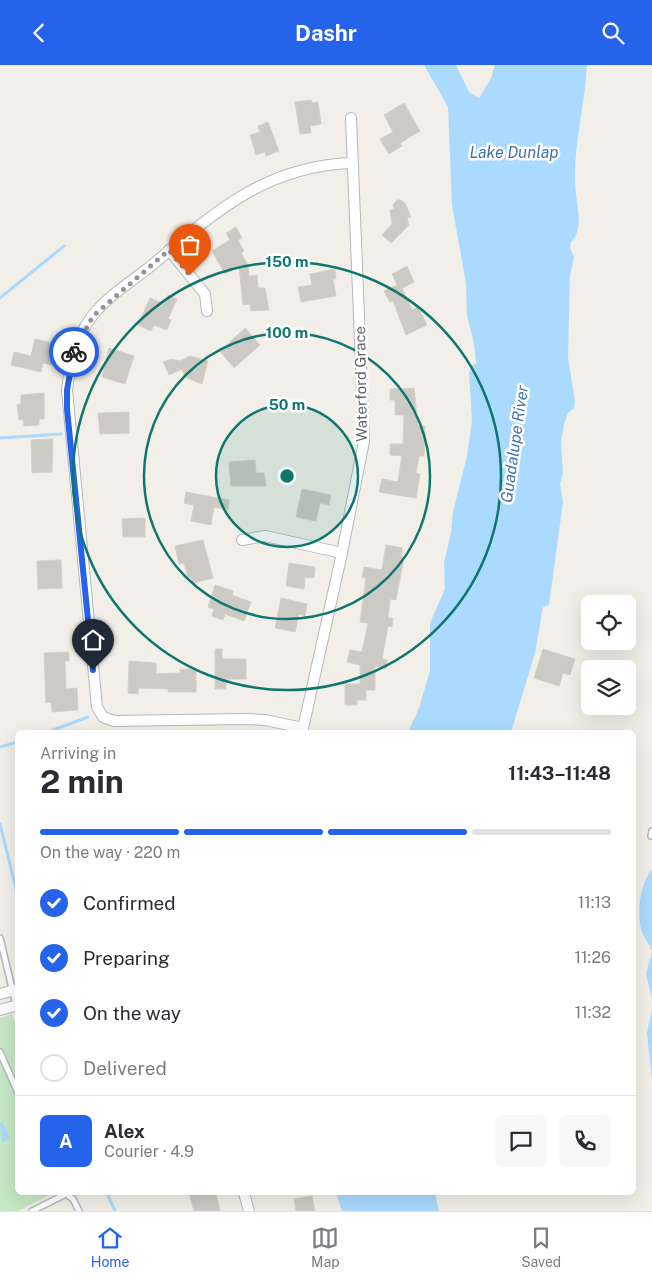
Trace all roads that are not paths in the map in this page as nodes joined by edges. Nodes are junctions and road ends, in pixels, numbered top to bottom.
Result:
1 (351, 118) dead end
2 (352, 163) junction
3 (169, 250) junction
4 (207, 311) dead end
5 (242, 540) dead end
6 (342, 553) junction
7 (302, 730) edge
8 (0, 938) edge
9 (15, 989) edge
10 (0, 994) edge
11 (15, 1006) edge
12 (0, 1010) edge
13 (0, 1052) edge
14 (15, 1086) edge
15 (245, 1195) edge
16 (32, 1211) edge
17 (79, 1211) edge
18 (249, 1211) edge

1 - 2 street, Waterford Grace
2 - 3 street
2 - 6 street, Waterford Grace
3 - 4 street
3 - 7 street
5 - 6 street
6 - 7 street, Waterford Grace
8 - 9 lane
9 - 10 street
11 - 12 street
13 - 14 lane
15 - 18 street
16 - 17 lane

